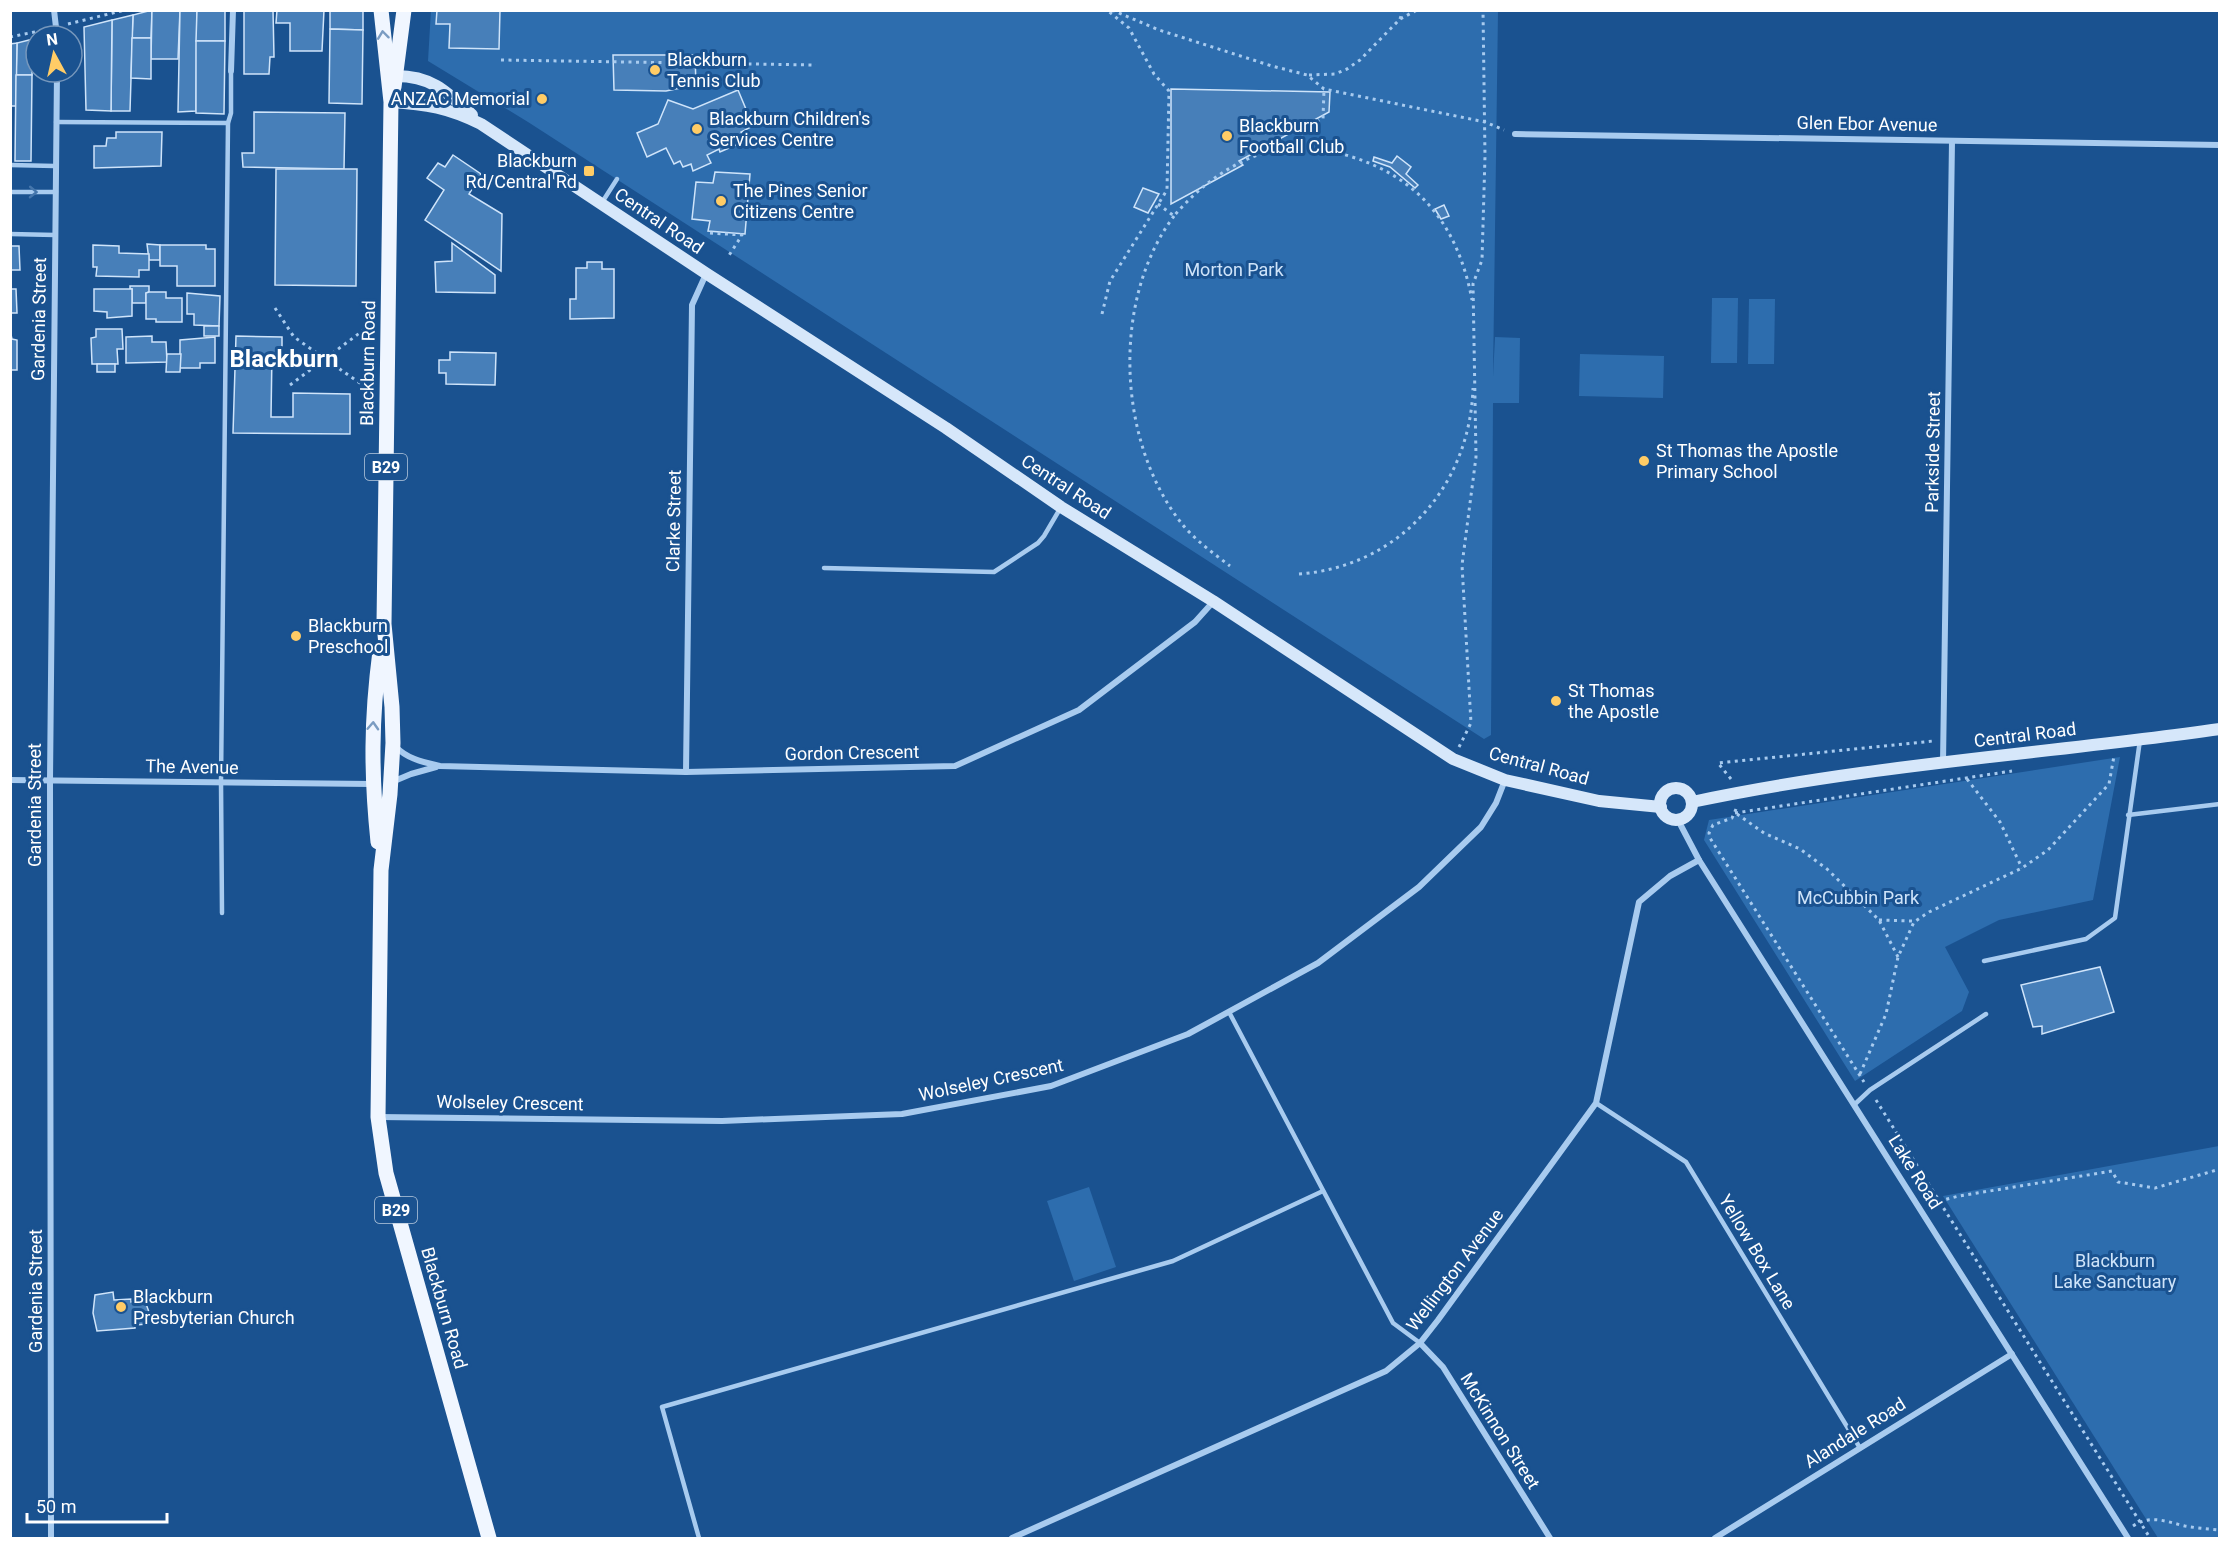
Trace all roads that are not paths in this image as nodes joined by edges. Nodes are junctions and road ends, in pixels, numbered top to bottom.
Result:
1 (233, 10) edge
2 (381, 10) edge
3 (404, 10) edge
4 (231, 71) joint
5 (392, 80) junction
6 (57, 84) edge
7 (391, 102) junction
8 (56, 122) junction
9 (228, 123) junction
10 (482, 124) junction
11 (1515, 134) road end
12 (1952, 141) junction
13 (2220, 145) edge
14 (10, 165) edge
15 (55, 165) junction
16 (617, 179) dead end
17 (10, 192) edge
18 (56, 192) junction
19 (601, 204) junction
20 (10, 234) edge
21 (55, 235) junction
22 (707, 274) junction
23 (1061, 507) junction
24 (824, 568) dead end
25 (1213, 601) junction
26 (384, 624) junction
27 (2220, 729) edge
28 (2140, 740) junction
29 (393, 743) junction
30 (1943, 763) junction
31 (440, 766) junction
32 (686, 772) junction
33 (10, 780) edge
34 (50, 780) junction
35 (1505, 780) junction
36 (221, 782) junction
37 (391, 782) junction
38 (372, 784) junction
39 (1692, 802) junction
40 (2220, 804) edge
41 (1661, 807) junction
42 (2128, 815) junction
43 (1678, 820) junction
44 (1699, 860) junction
45 (381, 870) junction
46 (222, 913) dead end
47 (1984, 961) dead end
48 (1229, 1012) junction
49 (1986, 1014) dead end
50 (1596, 1103) junction
51 (1854, 1105) junction
52 (378, 1117) junction
53 (1323, 1191) junction
54 (1420, 1343) junction
55 (2012, 1354) junction
56 (1860, 1448) junction
57 (51, 1539) edge
58 (489, 1539) edge
59 (699, 1539) edge
60 (1012, 1539) edge
61 (1550, 1539) edge
62 (1715, 1539) edge
63 (2128, 1539) edge

1 - 4 street
5 -> 2 main road, Blackburn Road / B29
3 - 5 main road, Blackburn Road / B29
4 - 9 lane
5 - 7 main road, Blackburn Road / B29
5 - 10 street, Central Road
6 - 8 street, Gardenia Street
7 - 10 street, Central Road
7 - 26 main road, Blackburn Road / B29
8 - 9 lane
8 - 15 street, Gardenia Street
9 - 36 lane
10 - 19 street, Central Road
11 - 12 street, Glen Ebor Avenue
12 - 13 street, Glen Ebor Avenue
12 - 30 street, Parkside Street
14 - 15 lane
15 - 18 street, Gardenia Street
16 - 19 lane
17 -> 18 lane
18 - 21 street, Gardenia Street
19 - 22 street, Central Road
20 - 21 lane
21 - 34 street, Gardenia Street
22 - 23 street, Central Road
22 - 32 street, Clarke Street
23 - 24 lane
23 - 25 street, Central Road
25 - 32 street, Gordon Crescent
25 - 35 street, Central Road
26 - 29 main road, Blackburn Road / B29
38 -> 26 main road, Blackburn Road / B29
27 - 28 street, Central Road
28 - 30 street, Central Road
28 - 42 lane
29 - 31 street, Gordon Crescent
29 - 37 main road, Blackburn Road / B29
30 - 39 street, Central Road
31 - 32 street, Gordon Crescent
31 - 37 street, Gordon Crescent
33 - 34 street, The Avenue
34 - 36 street, The Avenue
34 - 57 street, Gardenia Street
35 - 41 street, Central Road
35 - 48 street, Wolseley Crescent
36 - 38 street, The Avenue
36 - 46 lane
37 - 38 main road
37 - 38 main road
37 - 45 main road, Blackburn Road / B29
38 - 45 main road, Blackburn Road / B29
39 - 41 street
39 - 43 street
40 - 42 lane
41 - 43 street
42 - 47 lane
43 - 44 street, Lake Road
44 - 50 street, Wellington Avenue
44 - 51 street, Lake Road
45 - 52 main road, Blackburn Road / B29
48 - 52 street, Wolseley Crescent
48 - 53 lane
49 - 51 lane
50 - 54 street, Wellington Avenue
50 - 56 lane, Yellow Box Lane
51 - 55 street, Lake Road
52 - 58 main road, Blackburn Road / B29
53 - 54 lane
53 - 59 lane
54 - 60 street, Wellington Avenue
54 - 61 street, McKinnon Street
55 - 56 street, Alandale Road
55 - 63 street, Lake Road
56 - 62 street, Alandale Road

